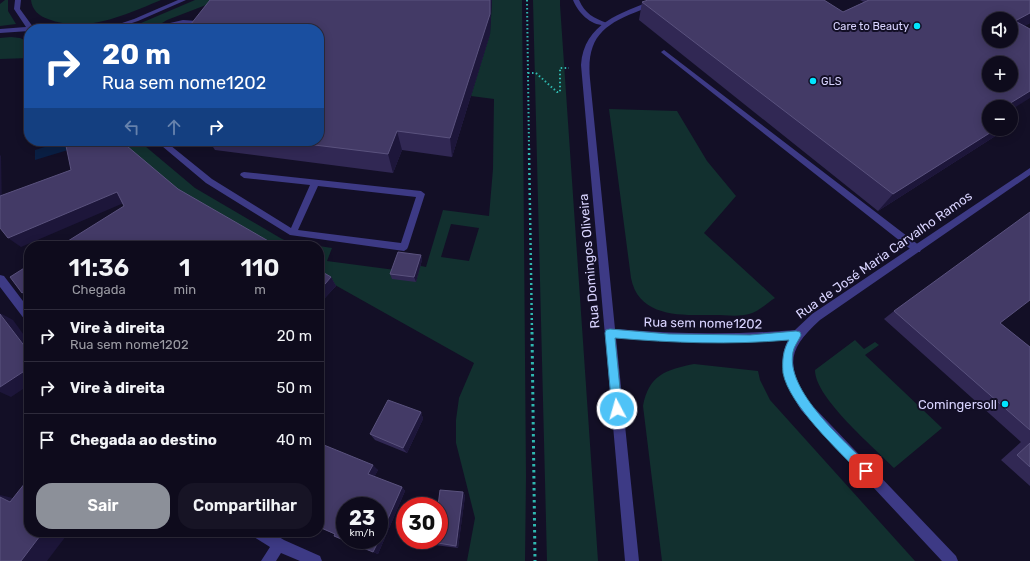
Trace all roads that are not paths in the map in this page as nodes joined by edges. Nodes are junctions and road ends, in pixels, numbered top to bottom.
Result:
1 (18, 0) edge
2 (183, 0) edge
3 (576, 0) edge
4 (660, 0) edge
5 (27, 24) edge
6 (123, 24) edge
7 (172, 24) edge
8 (196, 24) edge
9 (605, 24) junction
10 (24, 30) edge
11 (0, 31) edge
12 (664, 52) dead end
13 (166, 146) edge
14 (1030, 171) edge
15 (244, 175) dead end
16 (315, 183) junction
17 (293, 233) junction
18 (917, 249) junction
19 (0, 279) edge
20 (24, 310) edge
21 (610, 333) junction
22 (796, 335) junction
23 (267, 537) edge
24 (279, 545) junction
25 (268, 561) edge
26 (315, 561) edge
27 (632, 561) edge
28 (951, 561) edge

1 - 5 lane
2 - 6 lane
3 - 9 lane
4 - 9 street, Rua Domingos Oliveira
7 - 8 lane
9 - 21 street, Rua Domingos Oliveira
10 - 11 lane
12 - 18 lane
13 - 17 lane
14 - 18 street, Rua de José Maria Carvalho Ramos
15 - 16 lane
16 - 17 lane
16 - 17 lane
18 - 22 street, Rua de José Maria Carvalho Ramos
19 - 20 street
21 - 22 street, Rua sem nome1202
21 - 27 street, Rua Domingos Oliveira
22 - 28 street, Rua de José Maria Carvalho Ramos
23 - 24 street
24 - 25 street
24 - 26 street

